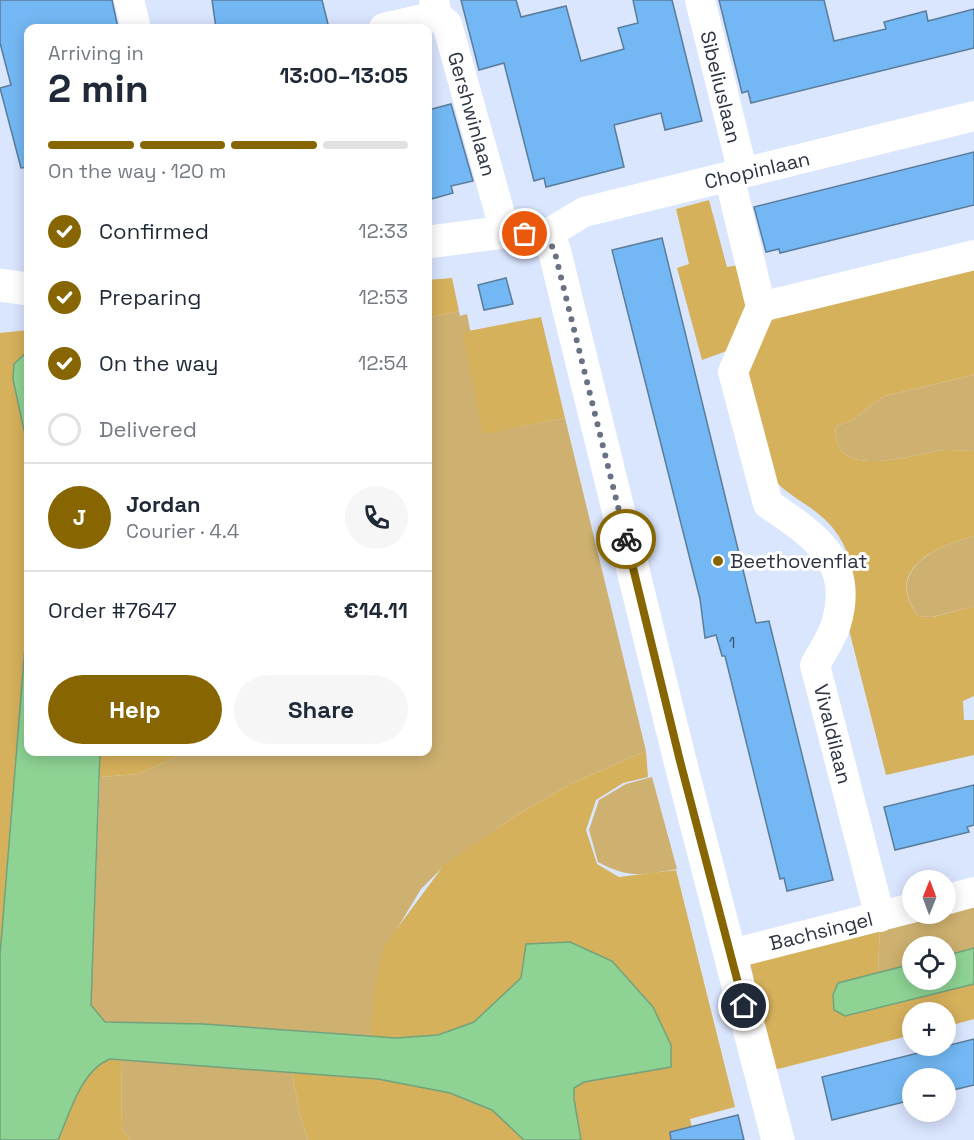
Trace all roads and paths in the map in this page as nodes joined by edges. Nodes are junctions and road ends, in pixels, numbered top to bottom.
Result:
1 (129, 0) edge
2 (700, 0) edge
3 (435, 8) edge
4 (135, 24) edge
5 (394, 24) edge
6 (974, 116) edge
7 (736, 175) junction
8 (505, 232) junction
9 (544, 236) junction
10 (432, 241) edge
11 (974, 255) edge
12 (0, 285) edge
13 (24, 288) edge
14 (761, 307) junction
15 (974, 892) edge
16 (956, 897) edge
17 (902, 911) edge
18 (880, 917) junction
19 (731, 954) junction
20 (778, 1140) edge

1 - 4 street
2 - 7 street, Sibeliuslaan
3 - 5 street
3 - 8 street, Gershwinlaan
6 - 7 street, Chopinlaan
7 - 9 street, Chopinlaan
7 - 14 street
8 - 9 street
8 - 10 street
9 - 19 street
11 - 14 street
12 - 13 street
14 - 18 street, Vivaldilaan
15 - 16 street
17 - 18 street, Bachsingel
18 - 19 street, Bachsingel
19 - 20 street

